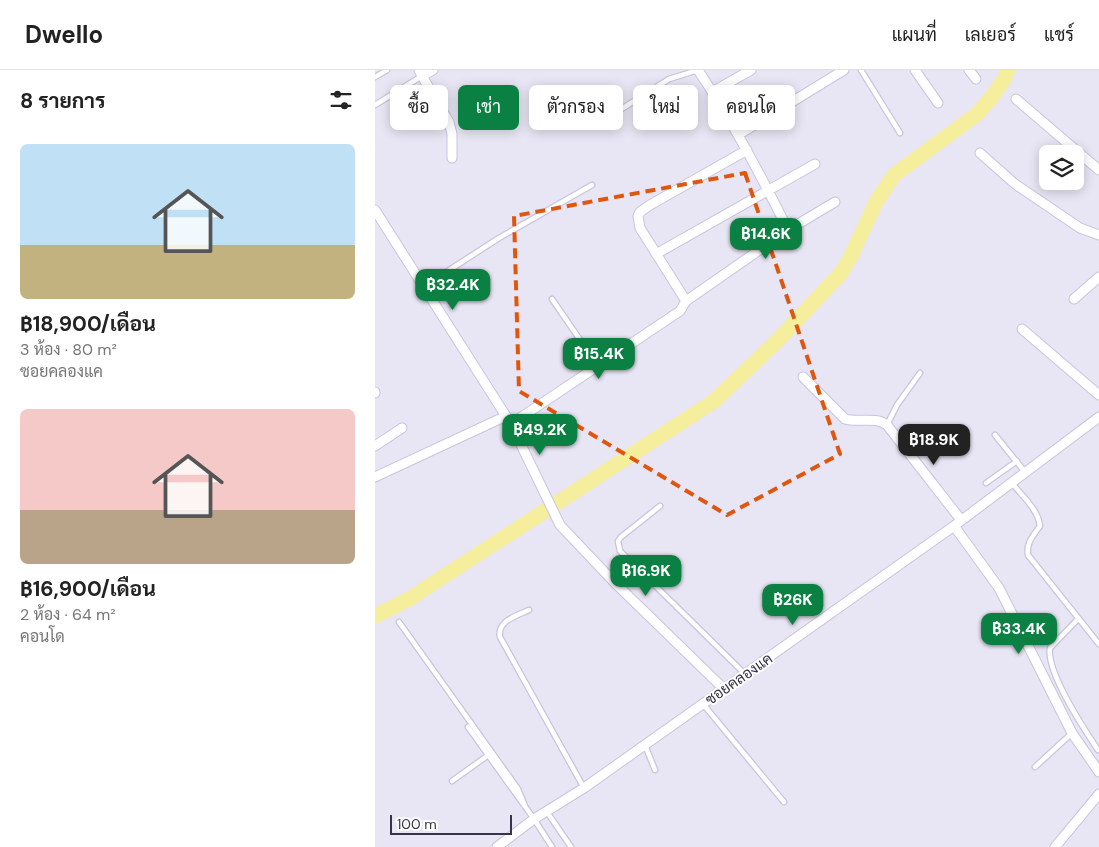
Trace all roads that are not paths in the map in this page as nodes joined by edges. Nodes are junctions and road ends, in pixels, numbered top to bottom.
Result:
1 (387, 70) edge
2 (433, 70) edge
3 (673, 70) edge
4 (698, 70) edge
5 (751, 70) edge
6 (844, 70) edge
7 (861, 70) edge
8 (915, 70) edge
9 (969, 70) edge
10 (420, 73) edge
11 (676, 76) junction
12 (375, 77) edge
13 (976, 79) dead end
14 (708, 85) edge
15 (725, 85) edge
16 (1016, 99) dead end
17 (938, 103) dead end
18 (375, 105) edge
19 (623, 108) edge
20 (735, 130) edge
21 (900, 132) dead end
22 (738, 135) junction
23 (747, 150) junction
24 (980, 154) dead end
25 (452, 158) dead end
26 (815, 164) dead end
27 (1099, 170) edge
28 (592, 185) dead end
29 (769, 190) junction
30 (835, 202) dead end
31 (375, 210) edge
32 (788, 230) junction
33 (1099, 234) edge
34 (656, 254) junction
35 (1099, 277) edge
36 (423, 287) junction
37 (552, 299) dead end
38 (1074, 299) dead end
39 (686, 301) junction
40 (1023, 329) dead end
41 (598, 366) junction
42 (920, 373) dead end
43 (803, 377) dead end
44 (1099, 395) edge
45 (506, 416) junction
46 (1099, 417) edge
47 (511, 424) junction
48 (887, 425) junction
49 (402, 428) dead end
50 (995, 435) dead end
51 (375, 446) edge
52 (1017, 461) junction
53 (1026, 473) junction
54 (376, 475) edge
55 (986, 483) dead end
56 (1012, 483) junction
57 (660, 506) dead end
58 (957, 523) junction
59 (529, 610) dead end
60 (1078, 619) junction
61 (399, 622) dead end
62 (1099, 644) edge
63 (745, 674) junction
64 (724, 689) junction
65 (703, 704) junction
66 (468, 727) dead end
67 (1072, 733) junction
68 (645, 745) junction
69 (1098, 750) dead end
70 (487, 756) junction
71 (1035, 767) dead end
72 (655, 770) dead end
73 (1099, 772) edge
74 (452, 781) dead end
75 (584, 788) junction
76 (1099, 794) edge
77 (784, 802) dead end
78 (525, 806) junction
79 (547, 812) junction
80 (534, 819) junction
81 (497, 847) edge
82 (552, 847) edge
83 (571, 847) edge
84 (1055, 847) edge

1 - 12 lane
2 - 10 street
3 - 11 lane
4 - 11 lane
4 - 14 street
5 - 15 street
6 - 22 street
7 - 21 lane
8 - 17 street
9 - 13 street
10 - 18 lane
10 - 25 street
11 - 19 lane
16 - 27 street
20 - 22 street
22 - 23 street
23 - 29 street
23 - 34 street
24 - 33 street
26 - 29 street
28 - 36 lane
29 - 32 street
29 - 34 street
30 - 32 street
31 - 36 street
32 - 39 street
34 - 39 street
35 - 38 street
36 - 45 street
37 - 41 lane
39 - 41 street
40 - 44 street
41 - 47 street
42 - 48 lane
43 - 48 street
45 - 47 street
45 - 54 street
46 - 53 street, ซอยคลองแค
47 - 64 street
48 - 58 street
49 - 51 street
50 - 52 lane
52 - 53 lane
52 - 55 lane
53 - 56 street, ซอยคลองแค
56 - 58 street, ซอยคลองแค
56 - 60 lane
57 - 63 lane
58 - 63 street, ซอยคลองแค
58 - 67 street
59 - 75 lane
60 - 62 lane
60 - 69 lane
61 - 78 lane
63 - 64 street, ซอยคลองแค
64 - 65 street, ซอยคลองแค
65 - 68 street, ซอยคลองแค
65 - 77 lane
66 - 70 lane
67 - 71 lane
67 - 73 street
68 - 72 lane
68 - 75 street, ซอยคลองแค
70 - 74 lane
70 - 78 lane
75 - 79 street, ซอยคลองแค
76 - 84 street
78 - 80 lane
79 - 80 street, ซอยคลองแค
79 - 83 lane
80 - 81 street, ซอยคลองแค
80 - 82 lane

